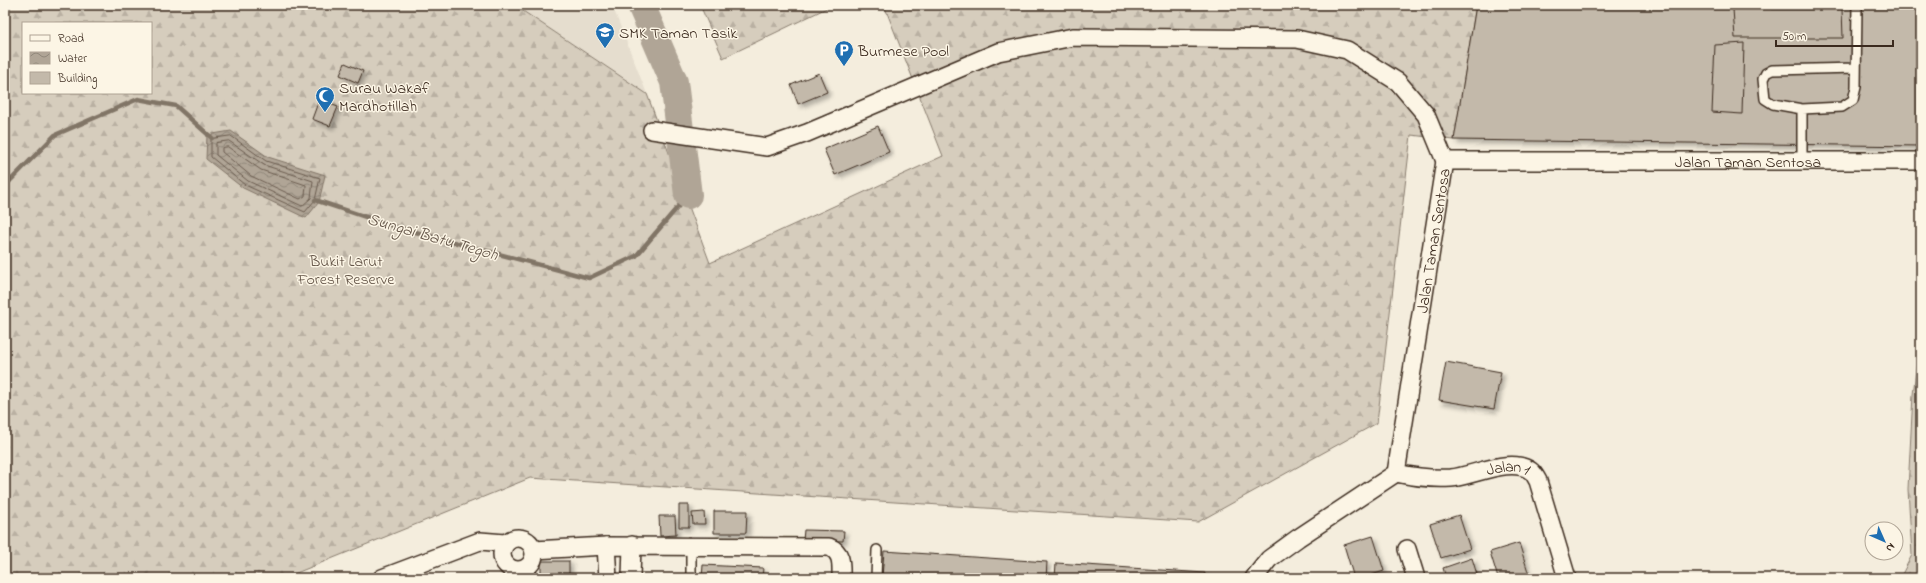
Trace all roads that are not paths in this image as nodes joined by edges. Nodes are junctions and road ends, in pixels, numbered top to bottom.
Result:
1 (1857, 5) edge
2 (1856, 68) junction
3 (1802, 109) junction
4 (652, 130) dead end
5 (1446, 161) junction
6 (1802, 161) junction
7 (1921, 161) edge
8 (1396, 473) junction
9 (506, 543) junction
10 (632, 545) junction
11 (606, 546) junction
12 (691, 546) junction
13 (1407, 549) dead end
14 (534, 550) junction
15 (877, 550) dead end
16 (521, 574) edge
17 (382, 578) edge
18 (608, 578) edge
19 (631, 578) edge
20 (691, 578) edge
21 (841, 578) edge
22 (876, 578) edge
23 (1254, 578) edge
24 (1416, 578) edge
25 (1567, 578) edge

1 - 2 lane
2 - 3 lane
2 - 3 lane
3 - 6 lane
4 - 5 street
5 - 6 street, Jalan Taman Sentosa
5 - 8 street, Jalan Taman Sentosa
6 - 7 street, Jalan Taman Sentosa
8 - 23 street
8 - 25 street, Jalan 1
9 - 14 street
9 - 16 street
9 - 17 street
10 - 11 street
10 - 12 street
10 - 19 street
11 - 14 street
11 - 18 street
12 - 20 lane
12 - 21 street
13 - 24 street
14 - 16 street
15 - 22 lane

